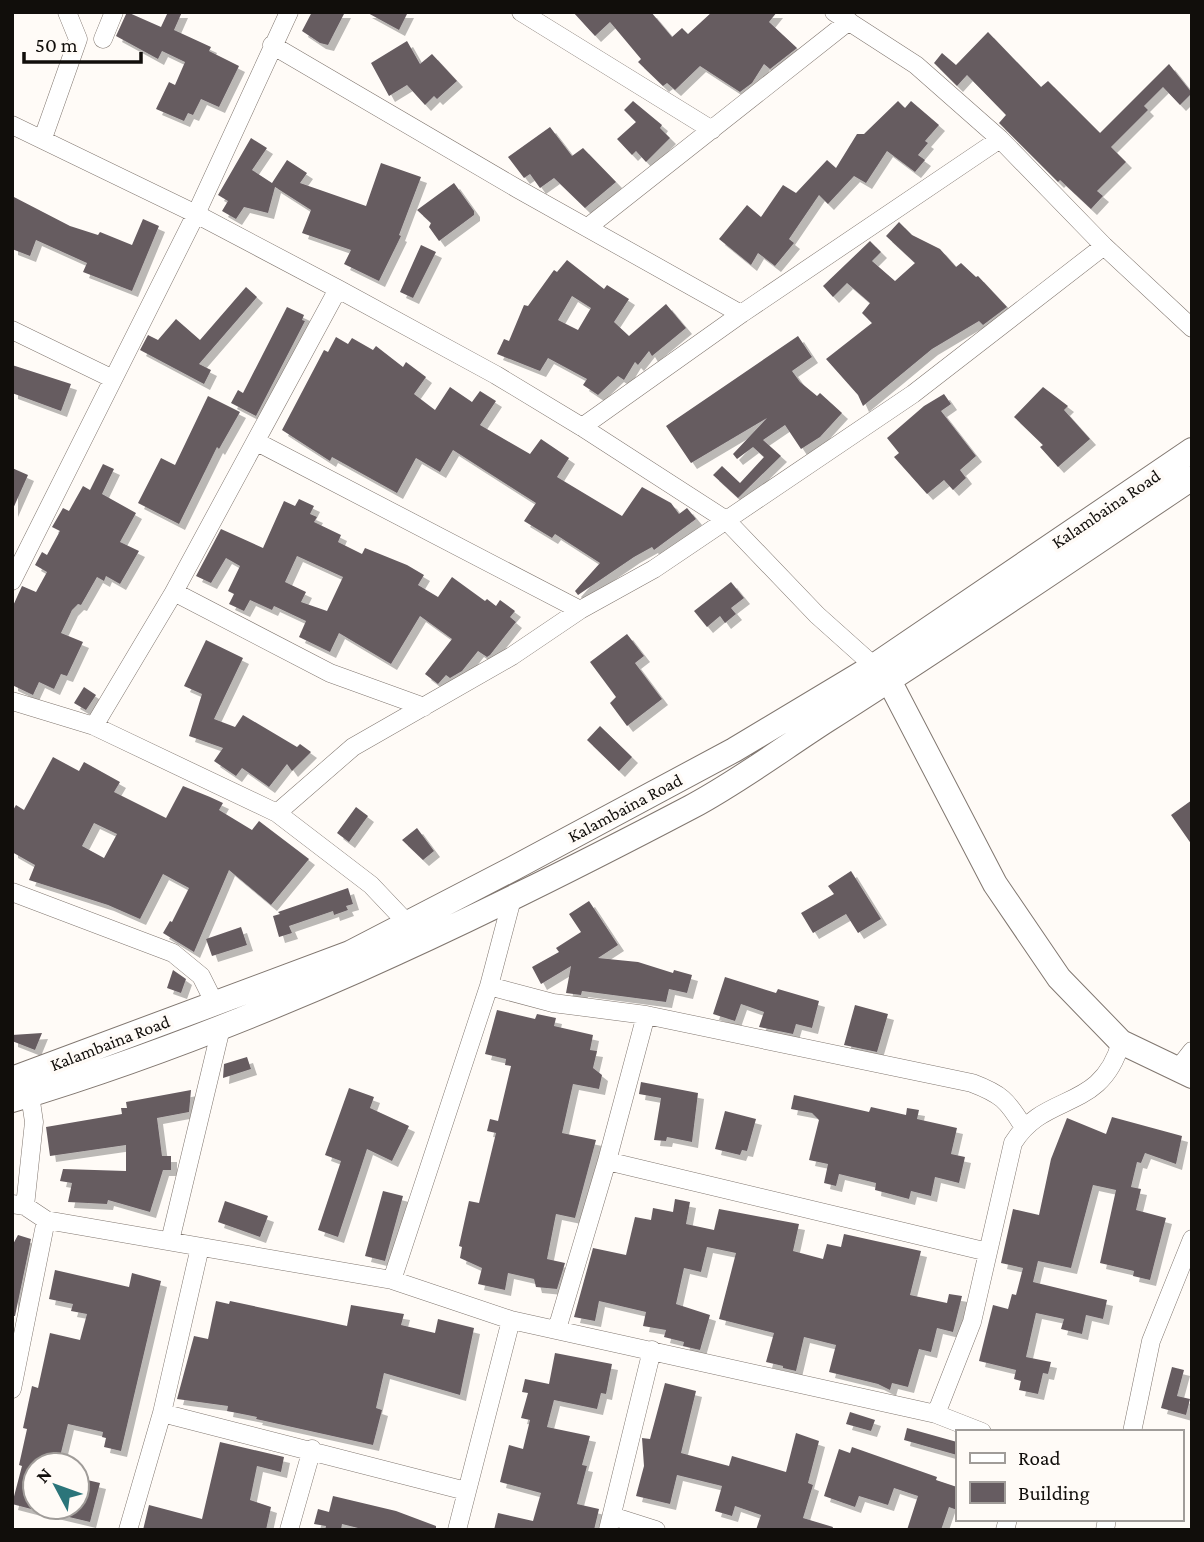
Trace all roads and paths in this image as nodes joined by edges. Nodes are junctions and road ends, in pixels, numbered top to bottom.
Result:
1 (67, 12) edge
2 (114, 12) edge
3 (289, 12) edge
4 (522, 12) edge
5 (841, 17) edge
6 (103, 39) dead end
7 (272, 45) junction
8 (12, 125) edge
9 (712, 130) junction
10 (43, 138) junction
11 (1000, 139) junction
12 (196, 214) junction
13 (588, 227) junction
14 (1104, 246) junction
15 (338, 289) junction
16 (741, 314) junction
17 (1192, 328) edge
18 (12, 330) edge
19 (111, 378) junction
20 (582, 427) junction
21 (257, 442) junction
22 (1192, 450) edge
23 (1192, 478) edge
24 (726, 520) junction
25 (12, 581) edge
26 (174, 592) junction
27 (580, 610) junction
28 (881, 670) junction
29 (12, 701) edge
30 (424, 707) junction
31 (94, 726) junction
32 (277, 813) junction
33 (12, 892) edge
34 (512, 899) junction
35 (407, 923) junction
36 (489, 986) junction
37 (646, 1015) junction
38 (218, 1016) junction
39 (1121, 1042) junction
40 (1187, 1066) edge
41 (18, 1092) edge
42 (1024, 1126) junction
43 (607, 1161) junction
44 (19, 1205) edge
45 (46, 1220) junction
46 (1192, 1239) edge
47 (170, 1241) junction
48 (200, 1247) junction
49 (988, 1252) junction
50 (392, 1280) junction
51 (511, 1320) junction
52 (557, 1329) junction
53 (652, 1350) junction
54 (12, 1389) edge
55 (162, 1413) junction
56 (936, 1414) junction
57 (977, 1430) edge
58 (1132, 1430) edge
59 (312, 1449) junction
60 (466, 1491) junction
61 (610, 1523) edge
62 (128, 1530) edge
63 (289, 1530) edge
64 (457, 1530) edge
65 (656, 1530) edge

1 - 10 street
2 - 6 street
3 - 7 street
4 - 9 street
5 - 9 street
5 - 11 street
7 - 12 street
7 - 13 street
8 - 10 street
9 - 13 street
10 - 12 street
11 - 14 street
11 - 16 street
12 - 15 street
12 - 19 street
13 - 16 street
14 - 17 street
14 - 24 street
15 - 20 street
15 - 21 street
16 - 20 street
18 - 19 street
19 - 25 street
20 - 24 street
21 - 26 street
21 - 27 street
22 - 28 main road, Kalambaina Road
23 - 28 main road, Kalambaina Road
24 - 27 street
24 - 28 street
26 - 30 street
26 - 31 street
27 - 30 street
28 - 34 main road, Kalambaina Road
28 - 35 main road, Kalambaina Road
28 - 39 main road
29 - 31 street
30 - 32 street
31 - 32 street
32 - 35 street
33 - 38 street
34 - 36 street
34 - 38 main road, Kalambaina Road
35 - 38 main road, Kalambaina Road
36 - 37 street
36 - 50 street
37 - 42 street
37 - 43 street
38 - 41 main road, Kalambaina Road
38 - 47 street
39 - 40 main road
39 - 42 street
41 - 44 street
42 - 49 street
43 - 49 street
43 - 52 street
44 - 45 street
45 - 47 street
45 - 54 street
46 - 58 street
47 - 48 street
48 - 50 street
48 - 55 street
49 - 56 street
50 - 51 street
51 - 52 street
51 - 60 street
52 - 53 street
53 - 56 street
53 - 61 street
55 - 59 street
55 - 62 street
56 - 57 street
59 - 60 street
59 - 63 street
60 - 64 street
61 - 65 street

